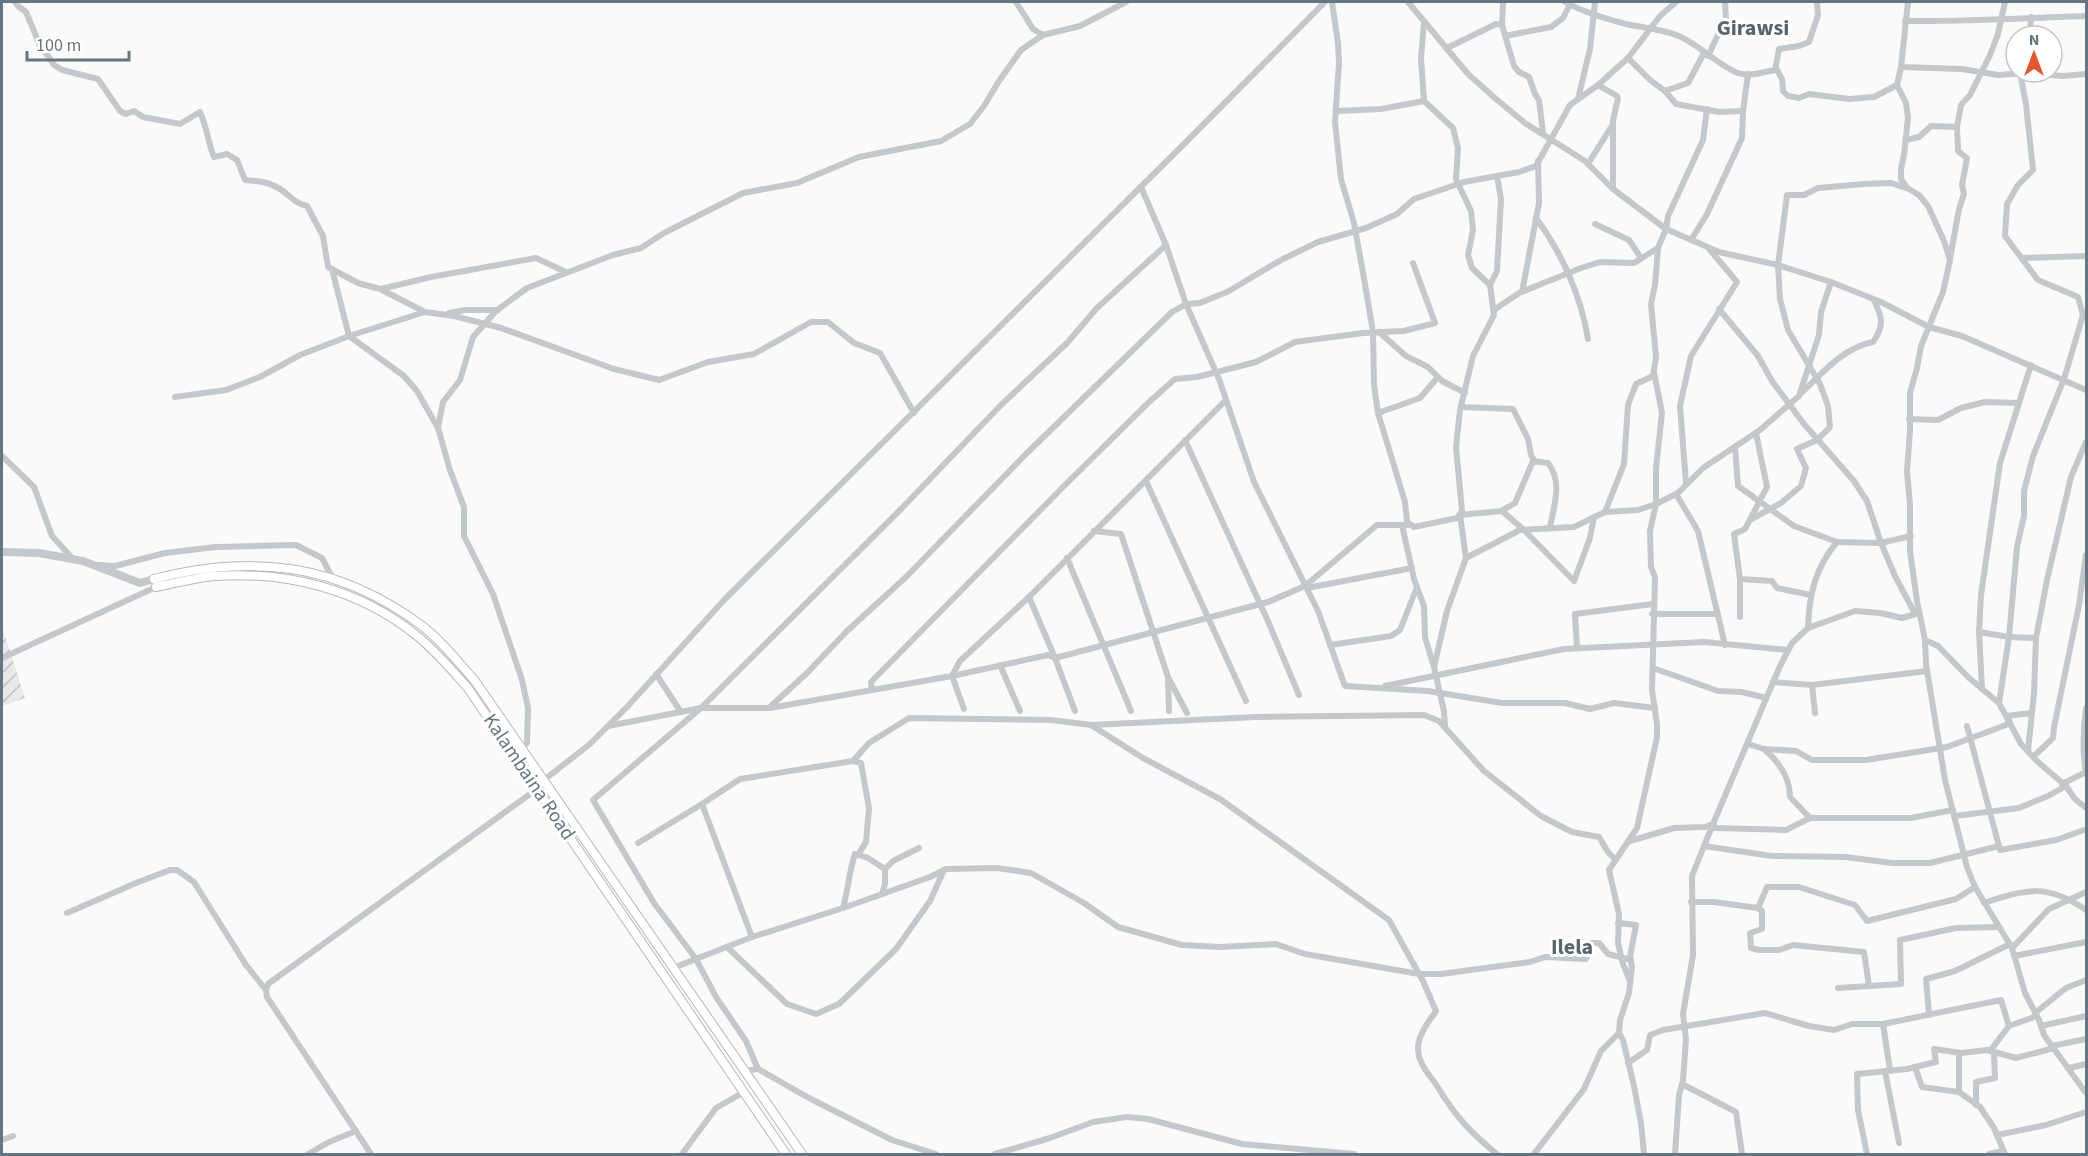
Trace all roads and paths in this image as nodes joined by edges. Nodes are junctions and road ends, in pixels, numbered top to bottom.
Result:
1 (15, 2) edge
2 (1016, 2) edge
3 (1126, 2) edge
4 (1325, 2) edge
5 (1332, 2) edge
6 (1408, 2) edge
7 (1503, 2) edge
8 (1594, 2) edge
9 (1676, 2) edge
10 (1725, 2) edge
11 (1817, 2) edge
12 (1908, 2) edge
13 (2005, 2) edge
14 (1567, 3) edge
15 (1592, 13) junction
16 (2086, 16) edge
17 (2031, 17) junction
18 (2000, 19) junction
19 (1905, 21) junction
20 (1424, 22) junction
21 (2031, 24) edge
22 (1502, 25) junction
23 (1651, 27) junction
24 (1043, 35) junction
25 (1505, 36) junction
26 (1447, 48) junction
27 (1706, 54) junction
28 (1628, 58) junction
29 (1901, 67) junction
30 (1776, 68) junction
31 (1981, 72) junction
32 (2004, 74) edge
33 (2086, 74) edge
34 (1748, 75) junction
35 (2064, 76) edge
36 (2023, 84) edge
37 (1598, 85) junction
38 (1897, 85) junction
39 (1665, 91) junction
40 (1578, 99) junction
41 (1424, 101) junction
42 (1707, 110) junction
43 (1336, 111) junction
44 (1743, 111) junction
45 (1613, 124) junction
46 (1957, 127) junction
47 (1543, 133) junction
48 (1550, 139) junction
49 (1906, 140) junction
50 (1538, 160) junction
51 (1588, 164) junction
52 (1497, 176) junction
53 (1459, 184) junction
54 (1141, 187) junction
55 (1613, 189) junction
56 (1907, 189) junction
57 (1536, 218) junction
58 (1595, 224) dead end
59 (1666, 229) junction
60 (1355, 231) junction
61 (1691, 240) junction
62 (1166, 245) junction
63 (1707, 247) junction
64 (1658, 248) junction
65 (2086, 256) edge
66 (1641, 258) junction
67 (2022, 258) junction
68 (1950, 260) junction
69 (1413, 263) dead end
70 (1778, 265) junction
71 (332, 268) junction
72 (566, 272) junction
73 (1567, 273) junction
74 (1831, 282) junction
75 (1491, 285) junction
76 (380, 289) junction
77 (1522, 292) junction
78 (1874, 299) junction
79 (1186, 304) junction
80 (498, 309) junction
81 (1719, 309) junction
82 (1494, 310) junction
83 (424, 312) junction
84 (442, 314) junction
85 (484, 324) junction
86 (1929, 327) junction
87 (1376, 332) junction
88 (349, 336) junction
89 (1588, 339) dead end
90 (1809, 365) junction
91 (2031, 365) junction
92 (1654, 372) junction
93 (1216, 373) junction
94 (1438, 377) junction
95 (1817, 379) junction
96 (2064, 379) junction
97 (2086, 390) edge
98 (1465, 393) junction
99 (1800, 394) junction
100 (175, 397) dead end
101 (1226, 400) junction
102 (2018, 403) junction
103 (1791, 405) junction
104 (1461, 408) junction
105 (914, 413) junction
106 (1378, 414) junction
107 (1909, 419) junction
108 (438, 428) junction
109 (1756, 433) junction
110 (1185, 440) junction
111 (1817, 440) junction
112 (2086, 442) edge
113 (1735, 447) junction
114 (2, 456) edge
115 (1535, 462) junction
116 (1146, 481) junction
117 (1686, 483) junction
118 (1676, 494) junction
119 (1760, 501) junction
120 (1656, 504) junction
121 (1771, 509) junction
122 (1500, 512) junction
123 (1605, 512) junction
124 (1460, 515) junction
125 (1594, 518) junction
126 (1750, 520) junction
127 (1406, 525) junction
128 (1550, 527) junction
129 (1524, 530) junction
130 (1094, 531) junction
131 (1911, 536) junction
132 (1837, 542) junction
133 (1881, 543) junction
134 (2, 552) edge
135 (2086, 555) edge
136 (1067, 558) junction
137 (1466, 558) junction
138 (73, 559) junction
139 (92, 564) junction
140 (1412, 568) junction
141 (332, 577) junction
142 (1740, 579) junction
143 (155, 583) junction
144 (1306, 587) junction
145 (1417, 587) junction
146 (1811, 595) junction
147 (1029, 597) junction
148 (1260, 604) junction
149 (1653, 604) junction
150 (1919, 613) junction
151 (1652, 614) junction
152 (1718, 614) junction
153 (1209, 616) junction
154 (1740, 617) dead end
155 (1808, 628) junction
156 (1154, 632) junction
157 (1979, 632) junction
158 (2009, 637) junction
159 (2036, 638) junction
160 (1925, 640) junction
161 (1653, 644) junction
162 (1103, 645) junction
163 (1330, 645) junction
164 (1725, 645) junction
165 (1577, 648) junction
166 (1788, 650) junction
167 (2, 658) edge
168 (1055, 658) junction
169 (1000, 665) junction
170 (1434, 667) junction
171 (1653, 668) junction
172 (1927, 671) junction
173 (656, 674) junction
174 (1436, 675) junction
175 (952, 676) junction
176 (1168, 677) junction
177 (1773, 682) junction
178 (1812, 686) junction
179 (1375, 688) junction
180 (872, 689) junction
181 (1982, 689) junction
182 (1440, 693) junction
183 (1299, 695) dead end
184 (1766, 698) junction
185 (1246, 701) dead end
186 (1999, 704) junction
187 (701, 708) junction
188 (770, 708) junction
189 (1655, 708) junction
190 (2086, 708) edge
191 (964, 709) dead end
192 (1020, 711) dead end
193 (1075, 711) dead end
194 (1131, 711) dead end
195 (1169, 711) dead end
196 (681, 712) junction
197 (1187, 713) dead end
198 (1815, 713) dead end
199 (2032, 713) junction
200 (2007, 719) junction
201 (1090, 725) junction
202 (608, 726) junction
203 (1967, 726) dead end
204 (1444, 727) junction
205 (1971, 739) junction
206 (1748, 744) junction
207 (1940, 746) junction
208 (521, 748) junction
209 (1764, 749) junction
210 (513, 754) junction
211 (2030, 754) junction
212 (853, 761) junction
213 (2086, 772) edge
214 (544, 780) junction
215 (2064, 785) junction
216 (537, 789) junction
217 (702, 804) junction
218 (2086, 808) edge
219 (1991, 812) junction
220 (1953, 813) junction
221 (1810, 818) junction
222 (1713, 824) junction
223 (2085, 829) edge
224 (2086, 838) edge
225 (1630, 841) junction
226 (638, 843) dead end
227 (1704, 846) junction
228 (2000, 846) junction
229 (919, 848) dead end
230 (858, 855) junction
231 (1964, 856) junction
232 (1615, 859) junction
233 (885, 869) junction
234 (944, 870) junction
235 (1975, 887) junction
236 (2086, 892) edge
237 (882, 894) junction
238 (2072, 899) junction
239 (1691, 902) junction
240 (1984, 903) junction
241 (843, 908) junction
242 (1758, 908) junction
243 (2086, 910) edge
244 (66, 913) dead end
245 (1618, 923) junction
246 (1999, 927) junction
247 (752, 937) junction
248 (2086, 942) edge
249 (2011, 946) junction
250 (727, 947) junction
251 (2014, 956) junction
252 (1622, 958) junction
253 (696, 959) junction
254 (1631, 960) junction
255 (673, 968) junction
256 (1419, 974) junction
257 (2086, 980) edge
258 (1630, 981) junction
259 (1869, 986) junction
260 (1838, 987) dead end
261 (266, 990) junction
262 (2036, 1014) junction
263 (1929, 1015) junction
264 (2086, 1016) edge
265 (1883, 1024) junction
266 (2009, 1026) junction
267 (2041, 1026) junction
268 (1685, 1027) junction
269 (1619, 1033) junction
270 (2086, 1039) edge
271 (2053, 1047) junction
272 (1992, 1052) junction
273 (1959, 1053) junction
274 (1628, 1063) junction
275 (2086, 1064) edge
276 (1915, 1067) junction
277 (2069, 1068) junction
278 (758, 1069) junction
279 (744, 1071) junction
280 (1888, 1071) junction
281 (1682, 1084) junction
282 (744, 1092) junction
283 (1959, 1092) junction
284 (2086, 1093) edge
285 (1976, 1105) junction
286 (2086, 1112) edge
287 (356, 1131) junction
288 (1997, 1135) junction
289 (13, 1136) dead end
290 (2, 1140) edge
291 (1899, 1143) dead end
292 (2004, 1153) edge
293 (308, 1155) edge
294 (371, 1155) edge
295 (681, 1155) edge
296 (786, 1155) edge
297 (802, 1155) edge
298 (936, 1155) edge
299 (995, 1155) edge
300 (1354, 1155) edge
301 (1497, 1155) edge
302 (1534, 1155) edge
303 (1644, 1155) edge
304 (1675, 1155) edge
305 (1742, 1155) edge
306 (1867, 1155) edge
307 (1989, 1155) edge

1 - 71 street
2 - 24 street
3 - 24 street
4 - 54 street
5 - 43 street
6 - 20 street
7 - 22 street
8 - 15 street
9 - 23 street
10 - 27 street
11 - 30 street
12 - 19 street
13 - 18 street
14 - 15 street
14 - 25 street
15 - 23 street
15 - 40 street
16 - 17 street
17 - 18 street
17 - 21 street
18 - 19 street
18 - 31 street
19 - 29 street
20 - 26 street
20 - 41 street
22 - 25 street
22 - 26 street
23 - 27 street
23 - 28 street
24 - 72 street
25 - 47 street
26 - 47 street
27 - 34 street
27 - 39 street
28 - 37 street
28 - 39 street
29 - 31 street
29 - 38 street
30 - 34 street
30 - 38 street
31 - 32 street
31 - 46 street
33 - 35 street
34 - 44 street
36 - 67 street
37 - 40 street
37 - 45 street
38 - 49 street
39 - 42 street
40 - 48 street
41 - 43 street
41 - 53 street
42 - 44 street
42 - 59 street
43 - 60 street
44 - 61 street
45 - 51 street
45 - 55 street
46 - 49 street
46 - 68 street
47 - 48 street
48 - 50 street
48 - 51 street
49 - 56 street
50 - 52 street
50 - 57 street
51 - 55 street
52 - 53 street
52 - 75 street
53 - 60 street
53 - 75 street
54 - 62 street
54 - 105 street
55 - 59 street
56 - 68 street
56 - 70 street
57 - 73 street
57 - 77 street
58 - 66 street
59 - 61 street
59 - 64 street
60 - 79 street
60 - 87 street
61 - 63 street
62 - 79 street
62 - 187 street
63 - 70 street
63 - 81 street
64 - 66 street
64 - 92 street
65 - 67 street
66 - 73 street
67 - 96 street
68 - 86 street
69 - 87 street
70 - 74 street
70 - 90 street
71 - 76 street
71 - 88 street
72 - 76 street
72 - 80 street
73 - 77 street
73 - 89 street
74 - 78 street
74 - 90 street
75 - 82 street
76 - 83 street
77 - 82 street
78 - 86 street
78 - 95 street
79 - 93 street
79 - 188 street
80 - 84 street
80 - 85 street
81 - 103 street
81 - 117 street
82 - 98 street
83 - 84 street
83 - 88 street
84 - 85 street
85 - 105 street
85 - 108 street
86 - 91 street
86 - 107 street
87 - 93 street
87 - 94 street
87 - 106 street
88 - 100 street
88 - 108 street
90 - 95 street
90 - 99 street
91 - 96 street
91 - 102 street
92 - 120 street
92 - 123 street
93 - 101 street
93 - 180 street
94 - 98 street
94 - 106 street
95 - 99 street
95 - 111 street
96 - 97 street
96 - 158 street
98 - 104 street
99 - 103 street
101 - 110 street
101 - 144 street
102 - 107 street
102 - 157 street
103 - 109 street
103 - 111 street
104 - 115 street
104 - 124 street
105 - 173 street
106 - 127 street
107 - 131 street
108 - 208 street
109 - 113 street
109 - 119 street
110 - 116 street
110 - 148 street
111 - 121 street
111 - 133 street
112 - 159 street
113 - 117 street
113 - 119 street
114 - 138 street
115 - 122 street
115 - 128 street
116 - 130 street
116 - 153 street
117 - 118 street
118 - 120 street
118 - 152 street
119 - 121 street
119 - 126 street
120 - 123 street
120 - 149 street
121 - 126 street
121 - 132 street
122 - 124 street
122 - 129 street
123 - 125 street
124 - 127 street
124 - 137 street
125 - 128 street
125 - 129 street
126 - 142 street
127 - 140 street
127 - 144 street
128 - 129 street
129 - 137 street
130 - 136 street
130 - 156 street
131 - 133 street
131 - 150 street
132 - 133 street
132 - 146 street
133 - 150 street
134 - 138 street
135 - 211 street
136 - 147 street
136 - 162 street
137 - 170 street
138 - 139 street
139 - 141 street
139 - 143 street
140 - 144 street
140 - 145 street
141 - 143 main road
141 - 208 main road
142 - 146 street
142 - 154 street
143 - 167 street
143 - 210 main road, Kalambaina Road
144 - 148 street
144 - 163 street
145 - 163 street
145 - 170 street
146 - 155 street
147 - 168 street
147 - 175 street
148 - 153 street
148 - 183 street
149 - 151 street
149 - 165 street
150 - 155 street
150 - 160 street
151 - 152 street
151 - 161 street
152 - 164 street
153 - 156 street
153 - 185 street
155 - 166 street
156 - 162 street
156 - 176 street
157 - 158 street
157 - 181 street
158 - 159 street
158 - 186 street
159 - 199 street
160 - 172 street
160 - 181 street
161 - 164 street
161 - 165 street
161 - 171 street
162 - 168 street
162 - 194 street
163 - 179 street
164 - 166 street
165 - 174 street
166 - 177 street
168 - 169 street
168 - 193 street
169 - 175 street
169 - 192 street
170 - 174 street
171 - 184 street
171 - 189 street
172 - 178 street
172 - 207 street
173 - 196 street
173 - 202 street
174 - 179 street
174 - 182 street
175 - 180 street
175 - 191 street
176 - 195 street
176 - 197 street
177 - 178 street
177 - 184 street
178 - 198 street
179 - 182 street
180 - 188 street
181 - 186 street
182 - 189 street
182 - 204 street
184 - 206 street
186 - 200 street
187 - 188 street
187 - 196 street
187 - 253 street
189 - 225 street
190 - 213 street
196 - 202 street
199 - 200 street
199 - 211 street
200 - 205 street
200 - 211 street
201 - 204 street
201 - 212 street
201 - 256 street
202 - 214 street
203 - 205 street
204 - 232 street
205 - 207 street
205 - 219 street
206 - 209 street
206 - 222 street
207 - 209 street
207 - 220 street
208 - 210 street
208 - 214 main road
209 - 221 street
210 - 216 main road, Kalambaina Road
211 - 215 street
212 - 217 street
212 - 230 street
213 - 215 street
214 - 216 street
214 - 255 main road
215 - 218 street
215 - 219 street
216 - 261 street
216 - 282 main road, Kalambaina Road
217 - 226 street
217 - 247 street
219 - 220 street
219 - 228 street
220 - 221 street
220 - 231 street
221 - 222 street
222 - 225 street
222 - 227 street
223 - 224 street
223 - 228 street
225 - 232 street
227 - 231 street
227 - 239 street
228 - 231 street
229 - 233 street
230 - 233 street
230 - 241 street
231 - 235 street
232 - 245 street
233 - 237 street
234 - 237 street
234 - 250 street
234 - 256 street
235 - 240 street
235 - 242 street
236 - 238 street
237 - 241 street
238 - 240 street
238 - 243 street
238 - 249 street
239 - 242 street
239 - 268 street
240 - 246 street
241 - 247 street
242 - 259 street
244 - 261 street
245 - 252 street
245 - 254 street
246 - 249 street
246 - 259 street
247 - 250 street
248 - 251 street
249 - 251 street
249 - 263 street
250 - 253 street
251 - 262 street
252 - 254 street
252 - 256 street
252 - 258 street
253 - 255 street
253 - 278 street
254 - 258 street
255 - 279 main road
256 - 301 street
257 - 262 street
258 - 269 street
259 - 260 street
261 - 287 street
262 - 266 street
262 - 267 street
263 - 265 street
263 - 266 street
264 - 267 street
265 - 268 street
265 - 280 street
266 - 272 street
267 - 271 street
268 - 274 street
268 - 281 street
269 - 274 street
269 - 302 street
270 - 271 street
271 - 272 street
271 - 277 street
272 - 273 street
272 - 285 street
273 - 276 street
273 - 283 street
274 - 303 street
275 - 277 street
276 - 280 street
276 - 283 street
277 - 284 street
278 - 279 street
278 - 298 street
279 - 297 main road
280 - 291 street
280 - 306 street
281 - 304 street
281 - 305 street
282 - 295 street
282 - 296 main road, Kalambaina Road
283 - 285 street
285 - 288 street
286 - 288 street
287 - 293 street
287 - 294 street
288 - 292 street
289 - 290 street
292 - 307 street
299 - 300 street

